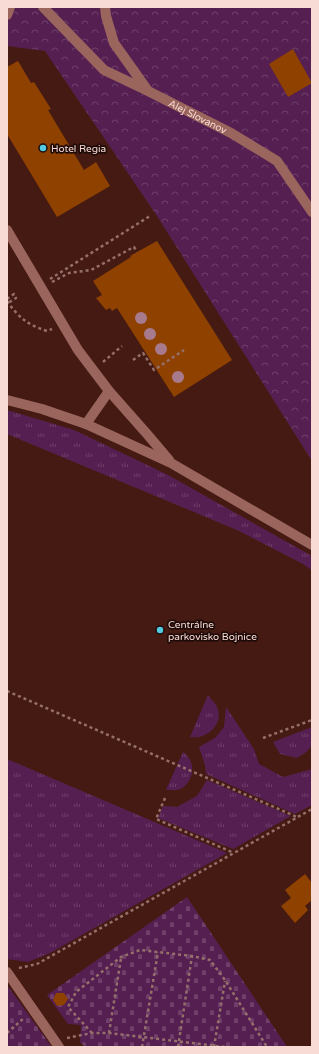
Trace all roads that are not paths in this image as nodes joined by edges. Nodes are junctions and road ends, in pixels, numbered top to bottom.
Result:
1 (10, 7) edge
2 (43, 7) edge
3 (105, 7) edge
4 (7, 15) edge
5 (148, 91) junction
6 (312, 212) edge
7 (7, 230) edge
8 (109, 391) junction
9 (7, 400) edge
10 (86, 424) junction
11 (171, 463) junction
12 (312, 546) edge
13 (11, 970) edge
14 (57, 1044) edge

1 - 4 street
2 - 5 street
3 - 5 street, Alej Slovanov
5 - 6 street, Alej Slovanov
7 - 8 street
8 - 10 street
8 - 11 street
9 - 10 street
10 - 11 street
11 - 12 street
13 - 14 street

